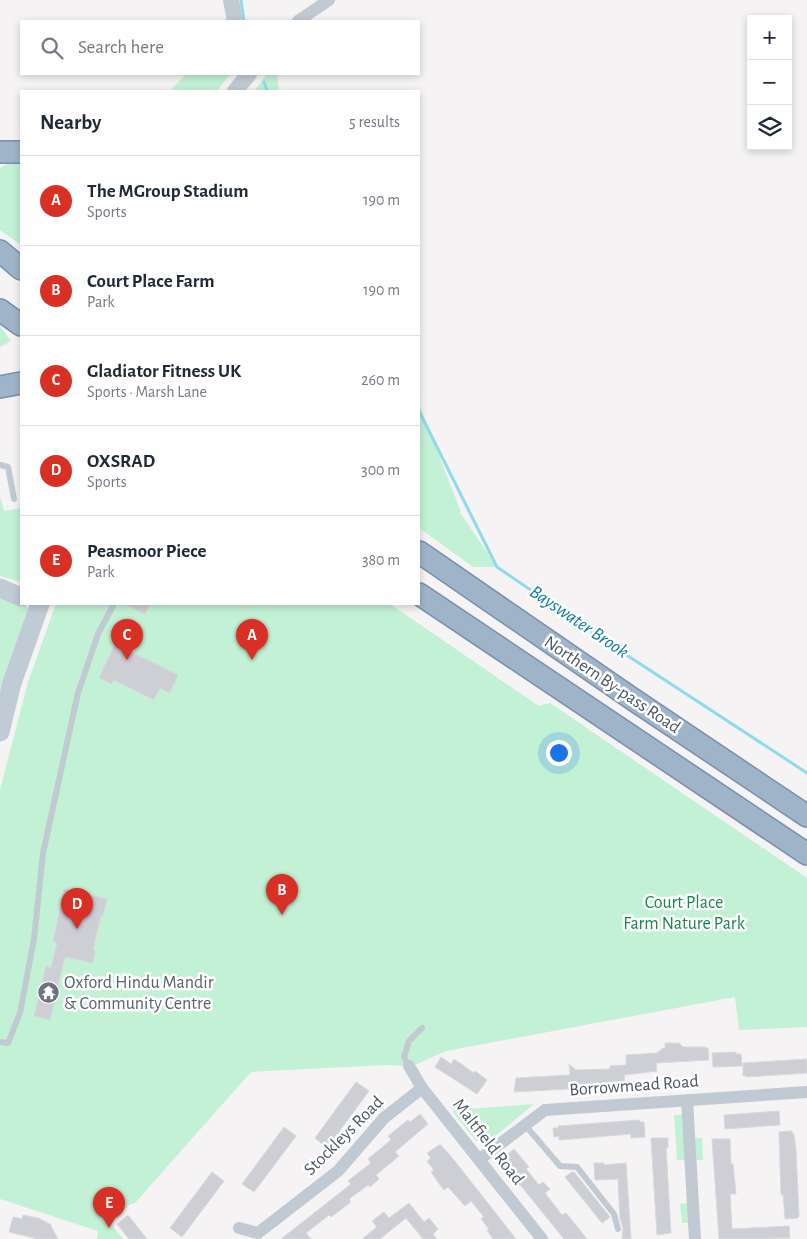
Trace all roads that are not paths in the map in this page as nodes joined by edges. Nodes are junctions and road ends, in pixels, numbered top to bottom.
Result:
1 (231, 0) edge
2 (329, 0) edge
3 (235, 20) edge
4 (299, 20) edge
5 (248, 75) edge
6 (236, 90) edge
7 (0, 250) edge
8 (0, 260) edge
9 (20, 268) edge
10 (20, 274) edge
11 (0, 310) edge
12 (20, 324) edge
13 (20, 383) edge
14 (0, 387) edge
15 (0, 464) edge
16 (14, 499) dead end
17 (420, 553) edge
18 (0, 588) edge
19 (420, 595) edge
20 (20, 597) edge
21 (38, 605) edge
22 (113, 605) edge
23 (0, 732) edge
24 (807, 816) edge
25 (807, 854) edge
26 (422, 1028) dead end
27 (0, 1042) edge
28 (409, 1066) joint
29 (422, 1088) junction
30 (807, 1093) edge
31 (687, 1100) junction
32 (524, 1124) junction
33 (480, 1159) junction
34 (238, 1228) dead end
35 (618, 1229) dead end
36 (542, 1239) edge
37 (695, 1239) edge

1 - 3 street
2 - 4 street
5 - 6 street
7 - 9 highway
8 - 10 highway
11 - 12 highway
13 - 14 highway
15 - 16 lane
17 - 24 highway, Northern By-pass Road
18 - 20 main road
19 - 25 highway, Northern By-pass Road
21 - 23 main road
22 - 27 lane
26 - 28 lane
28 - 29 street, Maltfield Road
29 - 33 street, Maltfield Road
29 - 34 street, Stockleys Road
30 - 31 street, Borrowmead Road
31 - 32 street, Borrowmead Road
31 - 37 street
32 - 33 street, Borrowmead Road
32 - 35 lane
33 - 36 street, Maltfield Road

